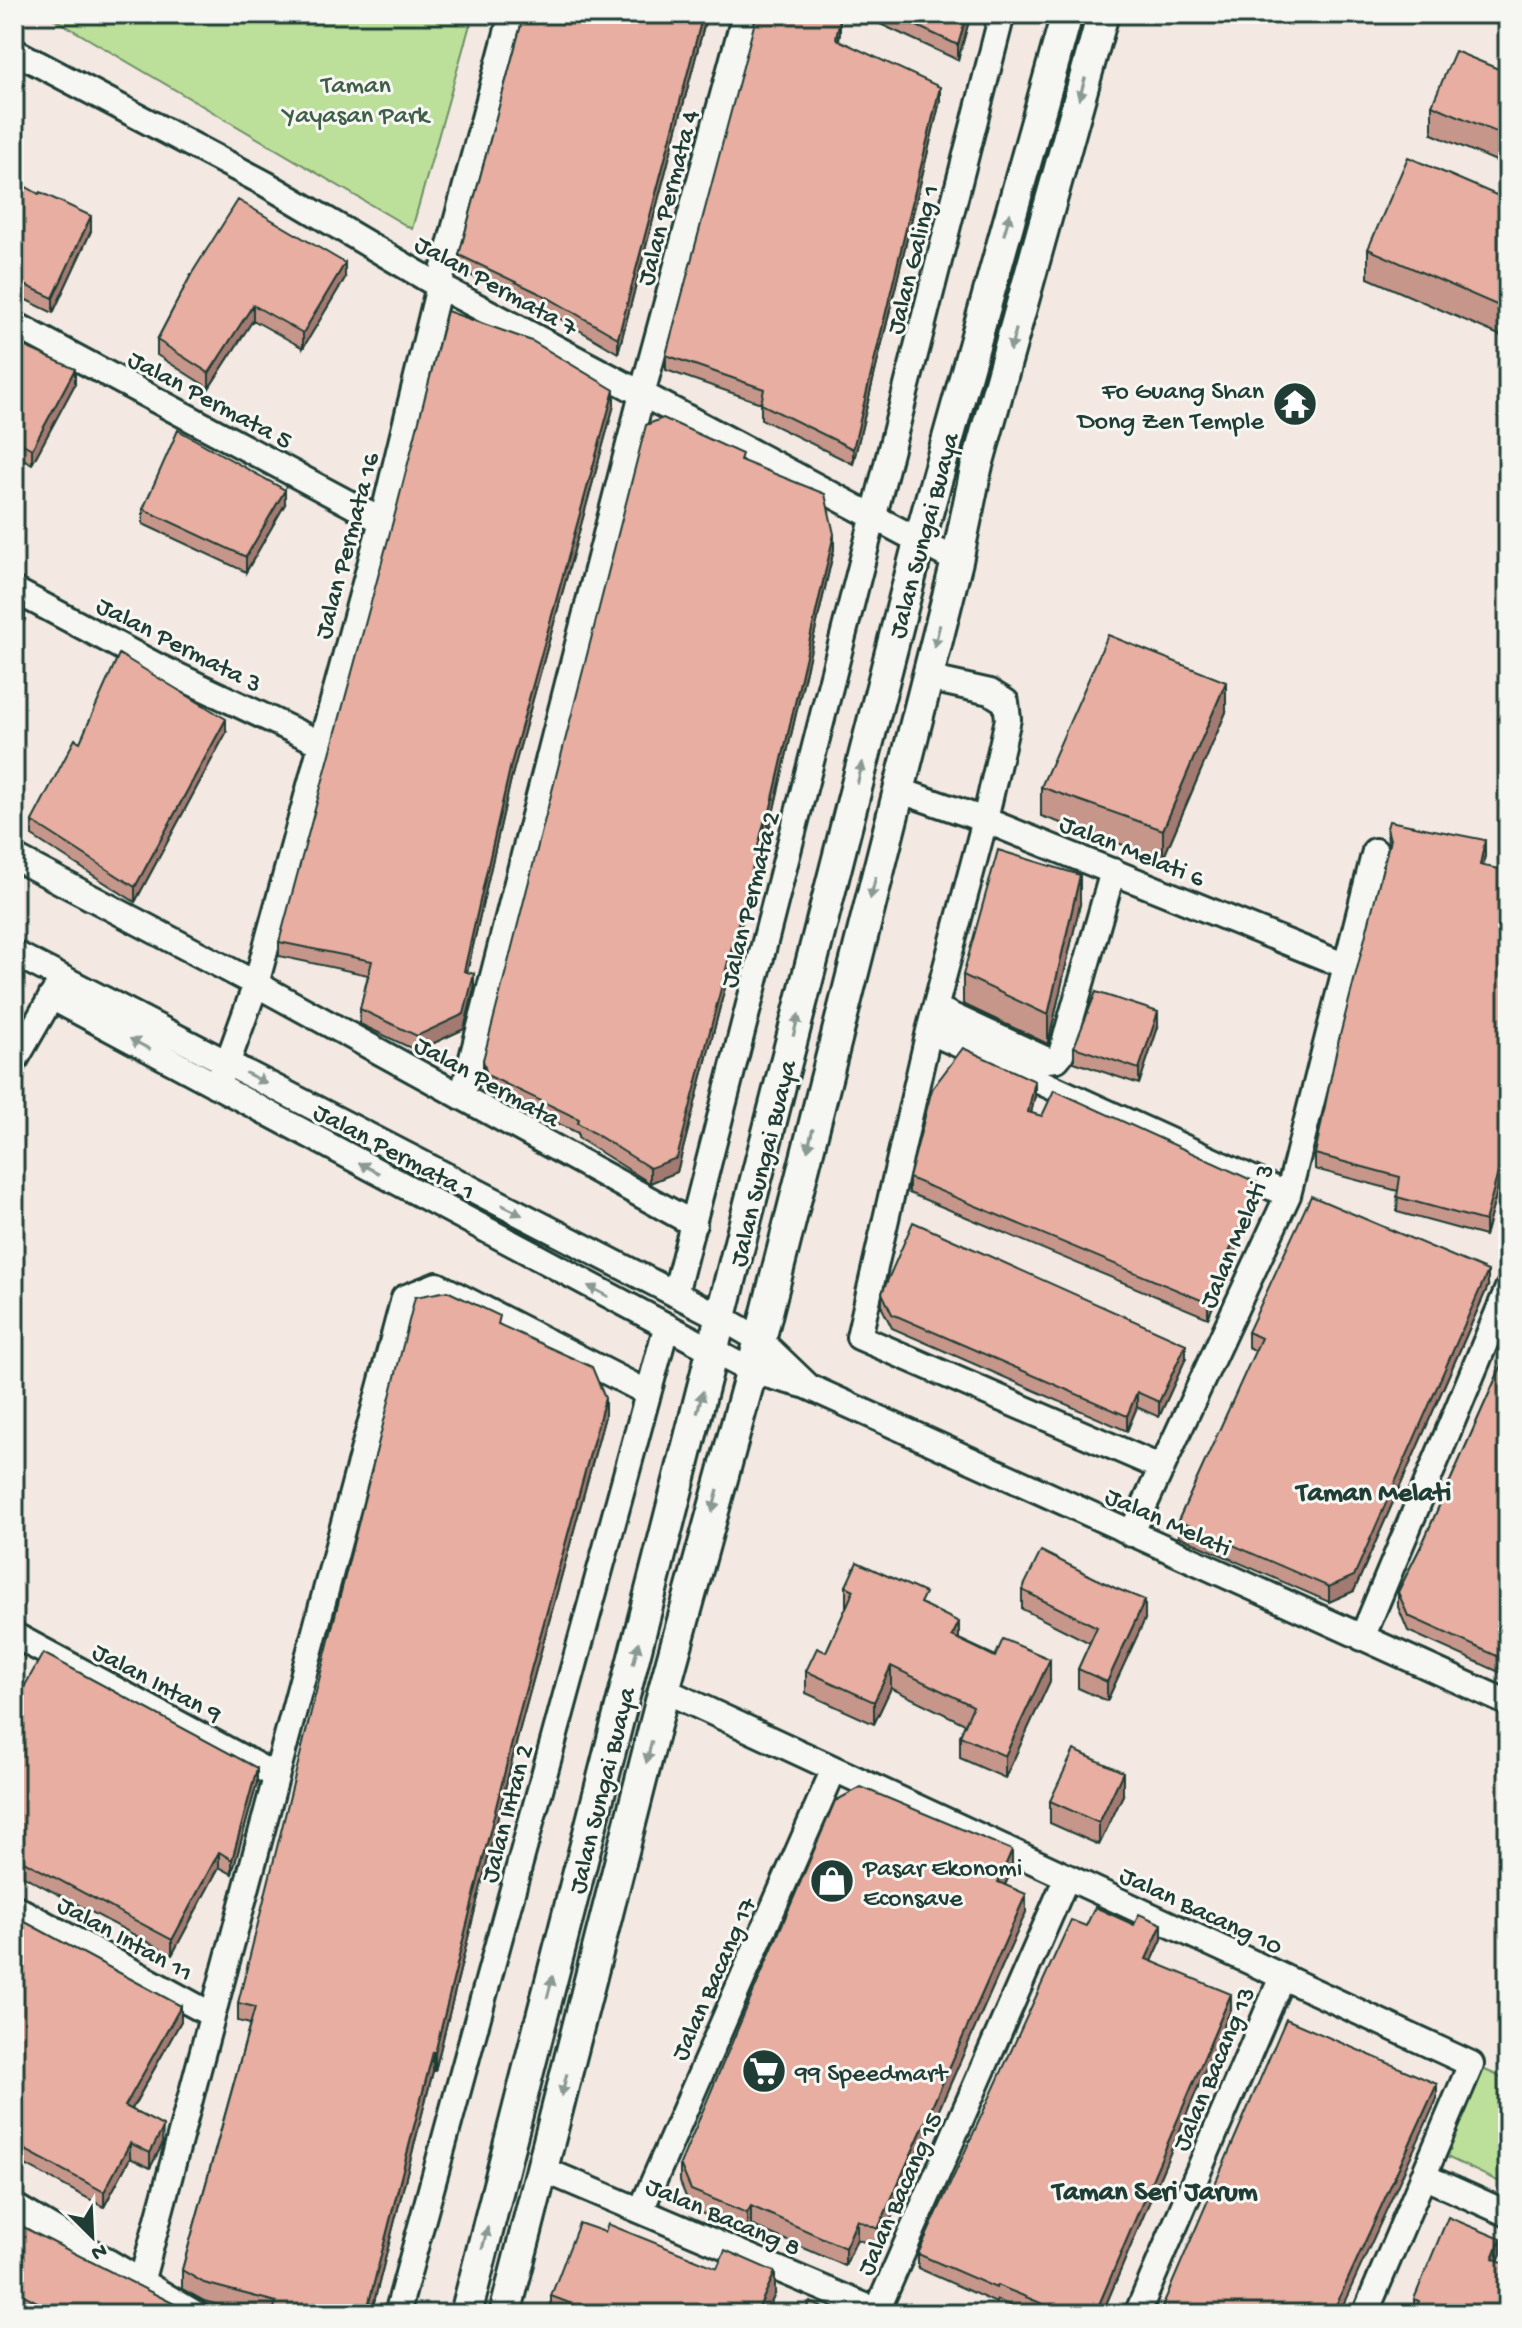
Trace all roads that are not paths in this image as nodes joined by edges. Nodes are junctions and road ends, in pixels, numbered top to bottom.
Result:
1 (512, 14) edge
2 (745, 14) edge
3 (1002, 14) edge
4 (1067, 14) edge
5 (1103, 14) edge
6 (14, 51) edge
7 (439, 286) junction
8 (14, 324) edge
9 (642, 394) junction
10 (875, 518) junction
11 (382, 521) junction
12 (919, 542) junction
13 (957, 561) junction
14 (14, 590) edge
15 (927, 678) junction
16 (322, 744) junction
17 (898, 790) junction
18 (985, 820) junction
19 (1375, 851) dead end
20 (14, 857) edge
21 (1113, 871) junction
22 (14, 953) edge
23 (1346, 966) junction
24 (256, 984) junction
25 (57, 988) junction
26 (932, 1019) junction
27 (21, 1034) edge
28 (14, 1062) edge
29 (221, 1074) junction
30 (462, 1097) junction
31 (1288, 1195) junction
32 (694, 1224) junction
33 (1508, 1288) edge
34 (675, 1294) junction
35 (722, 1318) junction
36 (666, 1328) junction
37 (760, 1340) junction
38 (713, 1352) junction
39 (751, 1371) junction
40 (807, 1386) junction
41 (648, 1393) junction
42 (1162, 1468) junction
43 (1131, 1534) junction
44 (14, 1635) edge
45 (1362, 1638) junction
46 (664, 1690) junction
47 (1508, 1703) edge
48 (834, 1769) junction
49 (276, 1776) junction
50 (1067, 1877) junction
51 (14, 1907) edge
52 (1282, 1977) junction
53 (212, 2015) junction
54 (542, 2169) junction
55 (1423, 2176) junction
56 (14, 2206) edge
57 (641, 2210) junction
58 (1508, 2214) edge
59 (58, 2232) junction
60 (14, 2234) edge
61 (141, 2283) junction
62 (880, 2312) edge
63 (196, 2314) edge
64 (397, 2314) edge
65 (466, 2314) edge
66 (505, 2314) edge
67 (1137, 2314) edge
68 (1365, 2314) edge

1 - 7 street, Jalan Permata 16
2 - 9 street, Jalan Permata 4
3 - 10 street, Jalan Galing 1
12 -> 4 street, Jalan Sungai Buaya
5 -> 13 street, Jalan Sungai Buaya
6 - 7 street, Jalan Permata 7
7 - 9 street, Jalan Permata 7
7 - 11 street, Jalan Permata 16
8 - 11 street, Jalan Permata 5
9 - 10 street, Jalan Permata 7
9 - 30 street
10 - 12 street, Jalan Permata 7
10 - 32 street, Jalan Permata 2
11 - 16 street, Jalan Permata 16
12 - 13 street, Jalan Permata 7
35 -> 12 street, Jalan Sungai Buaya
13 -> 15 street, Jalan Sungai Buaya
14 - 16 street, Jalan Permata 3
15 - 17 street, Jalan Sungai Buaya
15 - 18 street
16 - 24 street, Jalan Permata 16
17 - 18 street, Jalan Melati 6
17 -> 37 street, Jalan Sungai Buaya
18 - 21 street, Jalan Melati 6
18 - 26 street
19 - 23 street, Jalan Melati 3
20 - 24 street
21 - 23 street, Jalan Melati 6
21 - 26 street
22 - 25 street, Jalan Permata 1
23 - 31 street, Jalan Melati 3
24 - 29 street, Jalan Permata 16
24 - 30 street, Jalan Permata
25 - 27 street
25 - 29 street, Jalan Permata 1
26 - 31 street
26 - 42 street
27 - 28 street
29 -> 34 street, Jalan Permata 1
36 -> 29 street, Jalan Permata 1
30 - 32 street, Jalan Permata
31 - 42 street, Jalan Melati 3
32 - 34 street, Jalan Permata 2
33 - 45 street
34 - 35 street, Jalan Permata 1
35 - 37 street, Jalan Melati
35 - 38 street, Jalan Sungai Buaya
36 - 38 street, Jalan Permata 1
36 - 41 street, Jalan Intan 2
37 - 39 street, Jalan Sungai Buaya
37 - 40 street, Jalan Melati
38 - 39 street, Jalan Melati
65 -> 38 street, Jalan Sungai Buaya
39 - 40 street, Jalan Melati
39 -> 46 street, Jalan Sungai Buaya
40 - 43 street, Jalan Melati
41 - 49 street
41 - 64 street, Jalan Intan 2
42 - 43 street, Jalan Melati 3
43 - 45 street, Jalan Melati
44 - 49 street, Jalan Intan 9
45 - 47 street, Jalan Melati
46 - 48 street, Jalan Bacang 10
46 -> 54 street, Jalan Sungai Buaya
48 - 50 street, Jalan Bacang 10
48 - 57 street, Jalan Bacang 17
49 - 53 street
50 - 52 street, Jalan Bacang 10
50 - 62 street, Jalan Bacang 15
51 - 53 street, Jalan Intan 11
52 - 55 street, Jalan Bacang 10
52 - 67 street, Jalan Bacang 13
53 - 61 street
54 - 57 street, Jalan Bacang 8
54 - 66 street, Jalan Sungai Buaya
55 - 58 street
55 - 68 street, Jalan Bacang 10
56 - 59 street
57 - 62 street, Jalan Bacang 8
59 - 60 street
59 - 61 street
61 - 63 street

